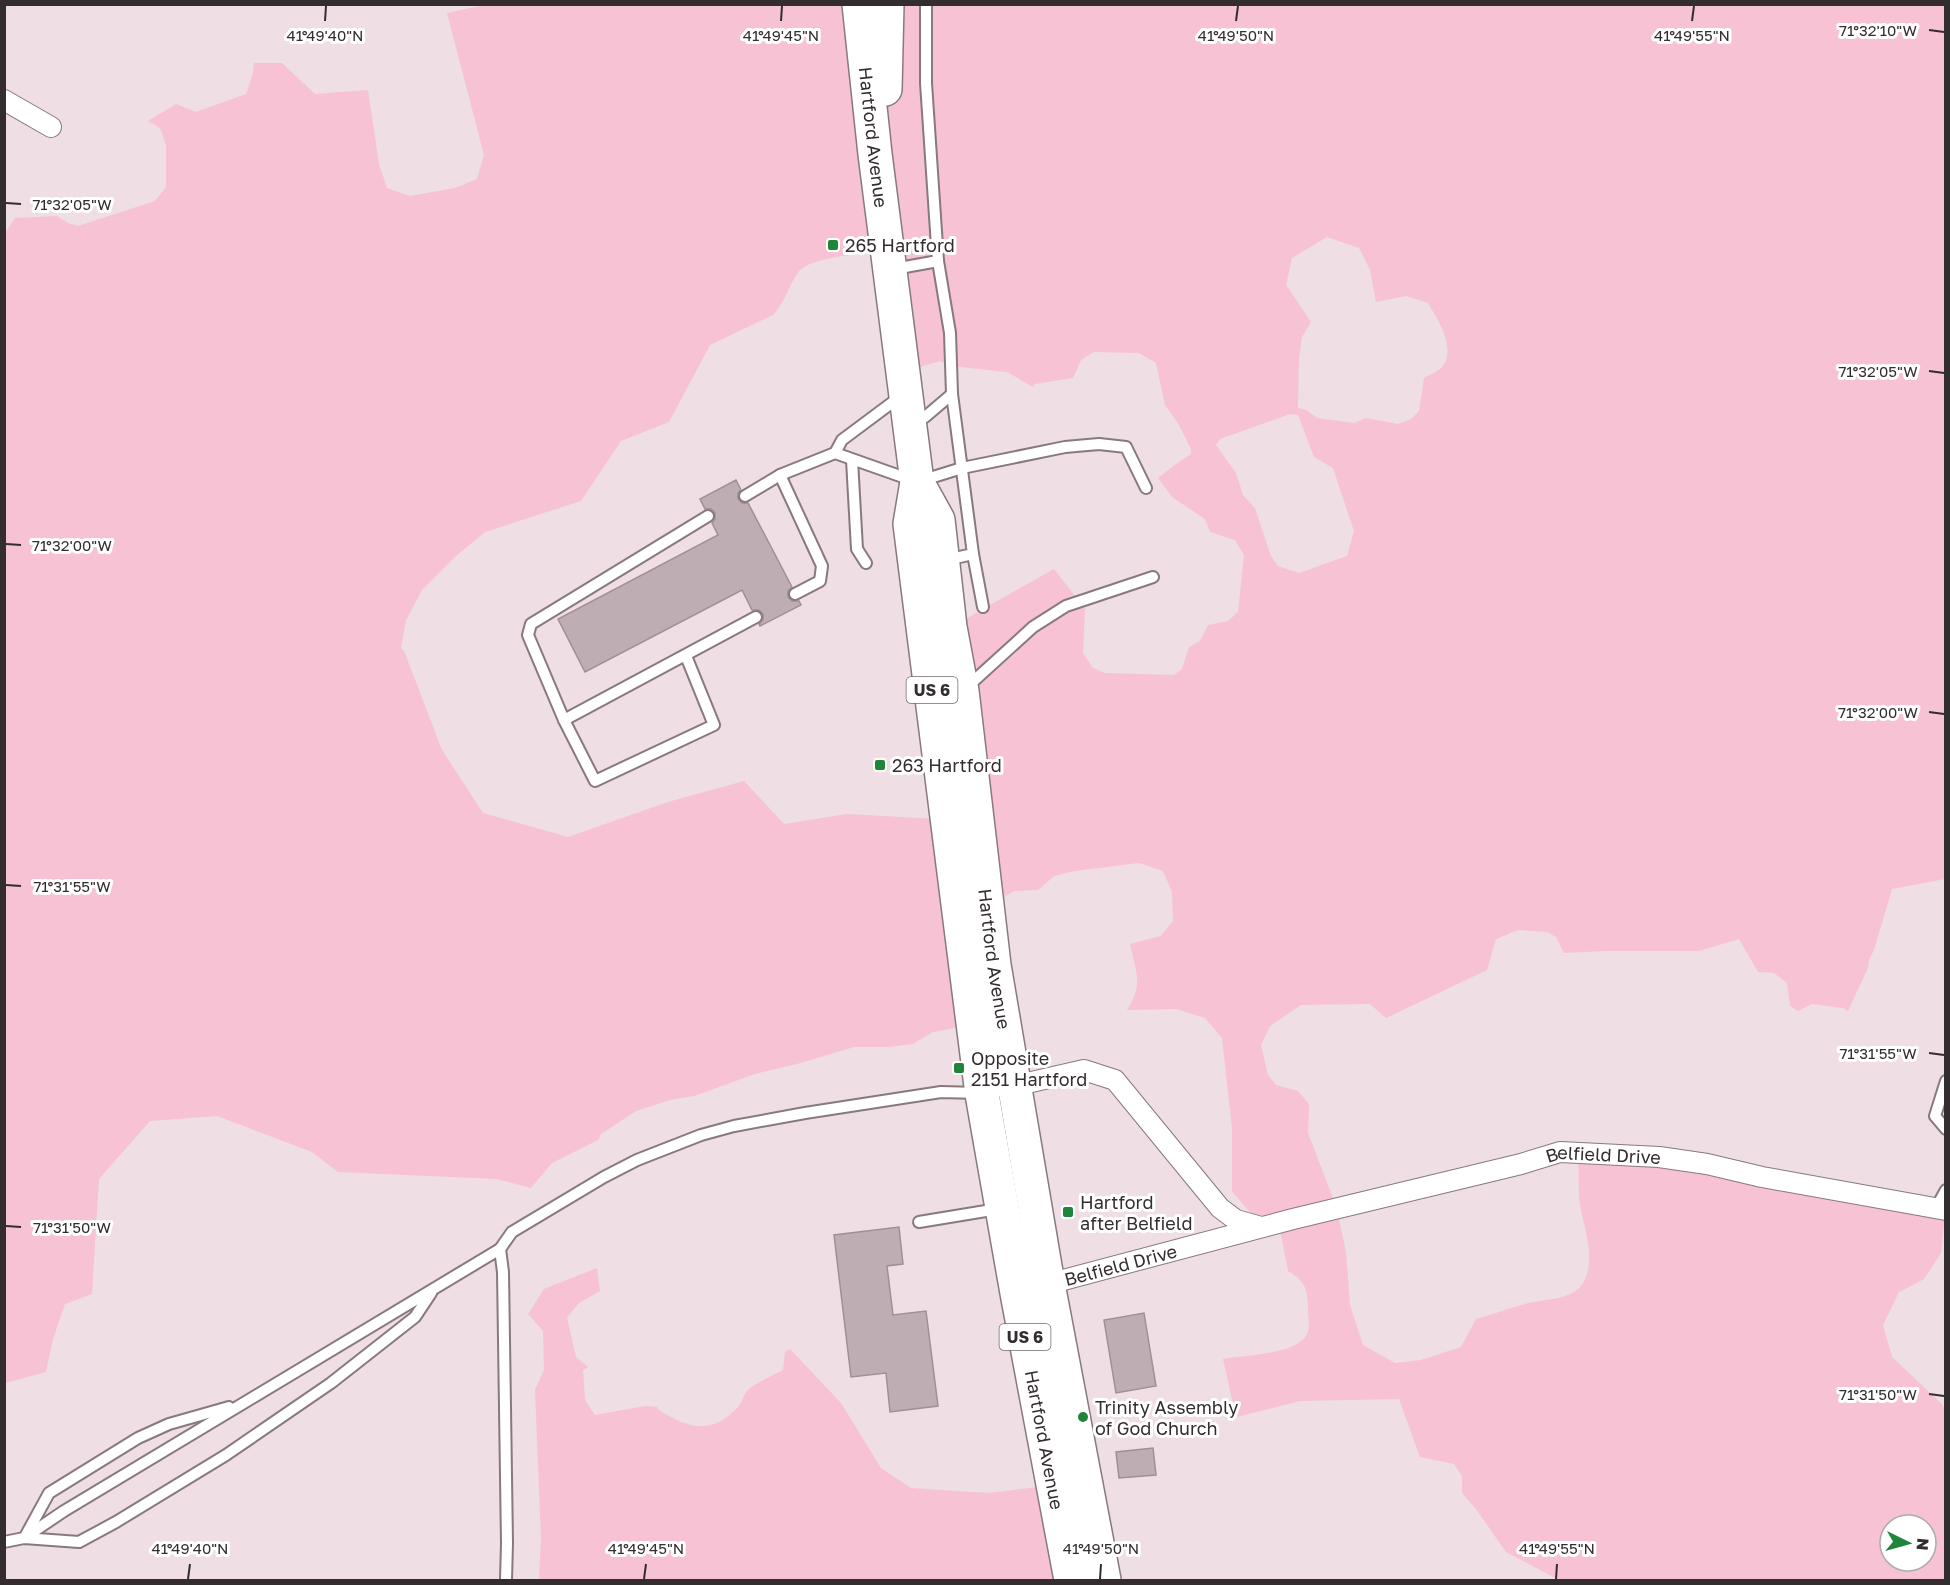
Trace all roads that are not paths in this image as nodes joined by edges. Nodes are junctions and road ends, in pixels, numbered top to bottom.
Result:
1 (859, 4) edge
2 (887, 4) edge
3 (926, 4) edge
4 (4, 100) edge
5 (51, 127) dead end
6 (881, 196) junction
7 (938, 261) junction
8 (891, 270) junction
9 (952, 393) junction
10 (909, 408) junction
11 (835, 453) junction
12 (852, 460) junction
13 (962, 468) junction
14 (780, 475) junction
15 (917, 482) junction
16 (1146, 488) dead end
17 (745, 496) dead end
18 (708, 516) dead end
19 (958, 557) junction
20 (866, 563) dead end
21 (1153, 577) dead end
22 (795, 594) dead end
23 (983, 607) dead end
24 (756, 617) dead end
25 (686, 656) junction
26 (962, 691) junction
27 (564, 720) junction
28 (1946, 1081) edge
29 (1014, 1086) junction
30 (982, 1094) junction
31 (1946, 1129) edge
32 (1946, 1191) edge
33 (1002, 1208) junction
34 (1941, 1209) edge
35 (919, 1222) dead end
36 (1263, 1227) junction
37 (500, 1249) junction
38 (1048, 1284) junction
39 (433, 1290) junction
40 (242, 1404) junction
41 (24, 1538) junction
42 (4, 1542) edge
43 (506, 1581) edge
44 (1071, 1581) edge
45 (1104, 1581) edge

1 - 6 highway, Hartford Avenue / US 6
2 - 6 highway
3 - 7 lane
4 - 5 street
6 - 8 highway, Hartford Avenue / US 6
7 - 8 lane
7 - 9 lane
8 - 10 highway, Hartford Avenue / US 6
9 - 10 lane
9 - 13 lane
10 - 11 lane
10 - 15 highway, Hartford Avenue / US 6
11 - 12 lane
11 - 14 lane
12 - 15 lane
12 - 20 lane
13 - 15 lane
13 - 16 lane
13 - 19 lane
14 - 17 lane
14 - 22 lane
15 - 19 highway, Hartford Avenue / US 6
15 - 30 highway, Hartford Avenue / US 6
18 - 27 lane
19 - 23 lane
19 - 26 highway, Hartford Avenue / US 6
21 - 26 lane
24 - 25 lane
25 - 27 lane
25 - 27 lane
26 - 29 highway, Hartford Avenue / US 6
28 - 31 lane
29 - 30 street
29 - 36 street
29 - 38 highway, Hartford Avenue / US 6
30 - 33 highway, Hartford Avenue / US 6
30 - 37 lane
32 - 34 lane
33 - 35 lane
33 - 44 highway, Hartford Avenue / US 6
34 - 36 street, Belfield Drive
36 - 38 street, Belfield Drive
37 - 39 lane
37 - 43 lane
38 - 45 highway, Hartford Avenue / US 6
39 - 40 lane
39 - 41 lane
40 - 41 lane
40 - 41 lane
41 - 42 lane

